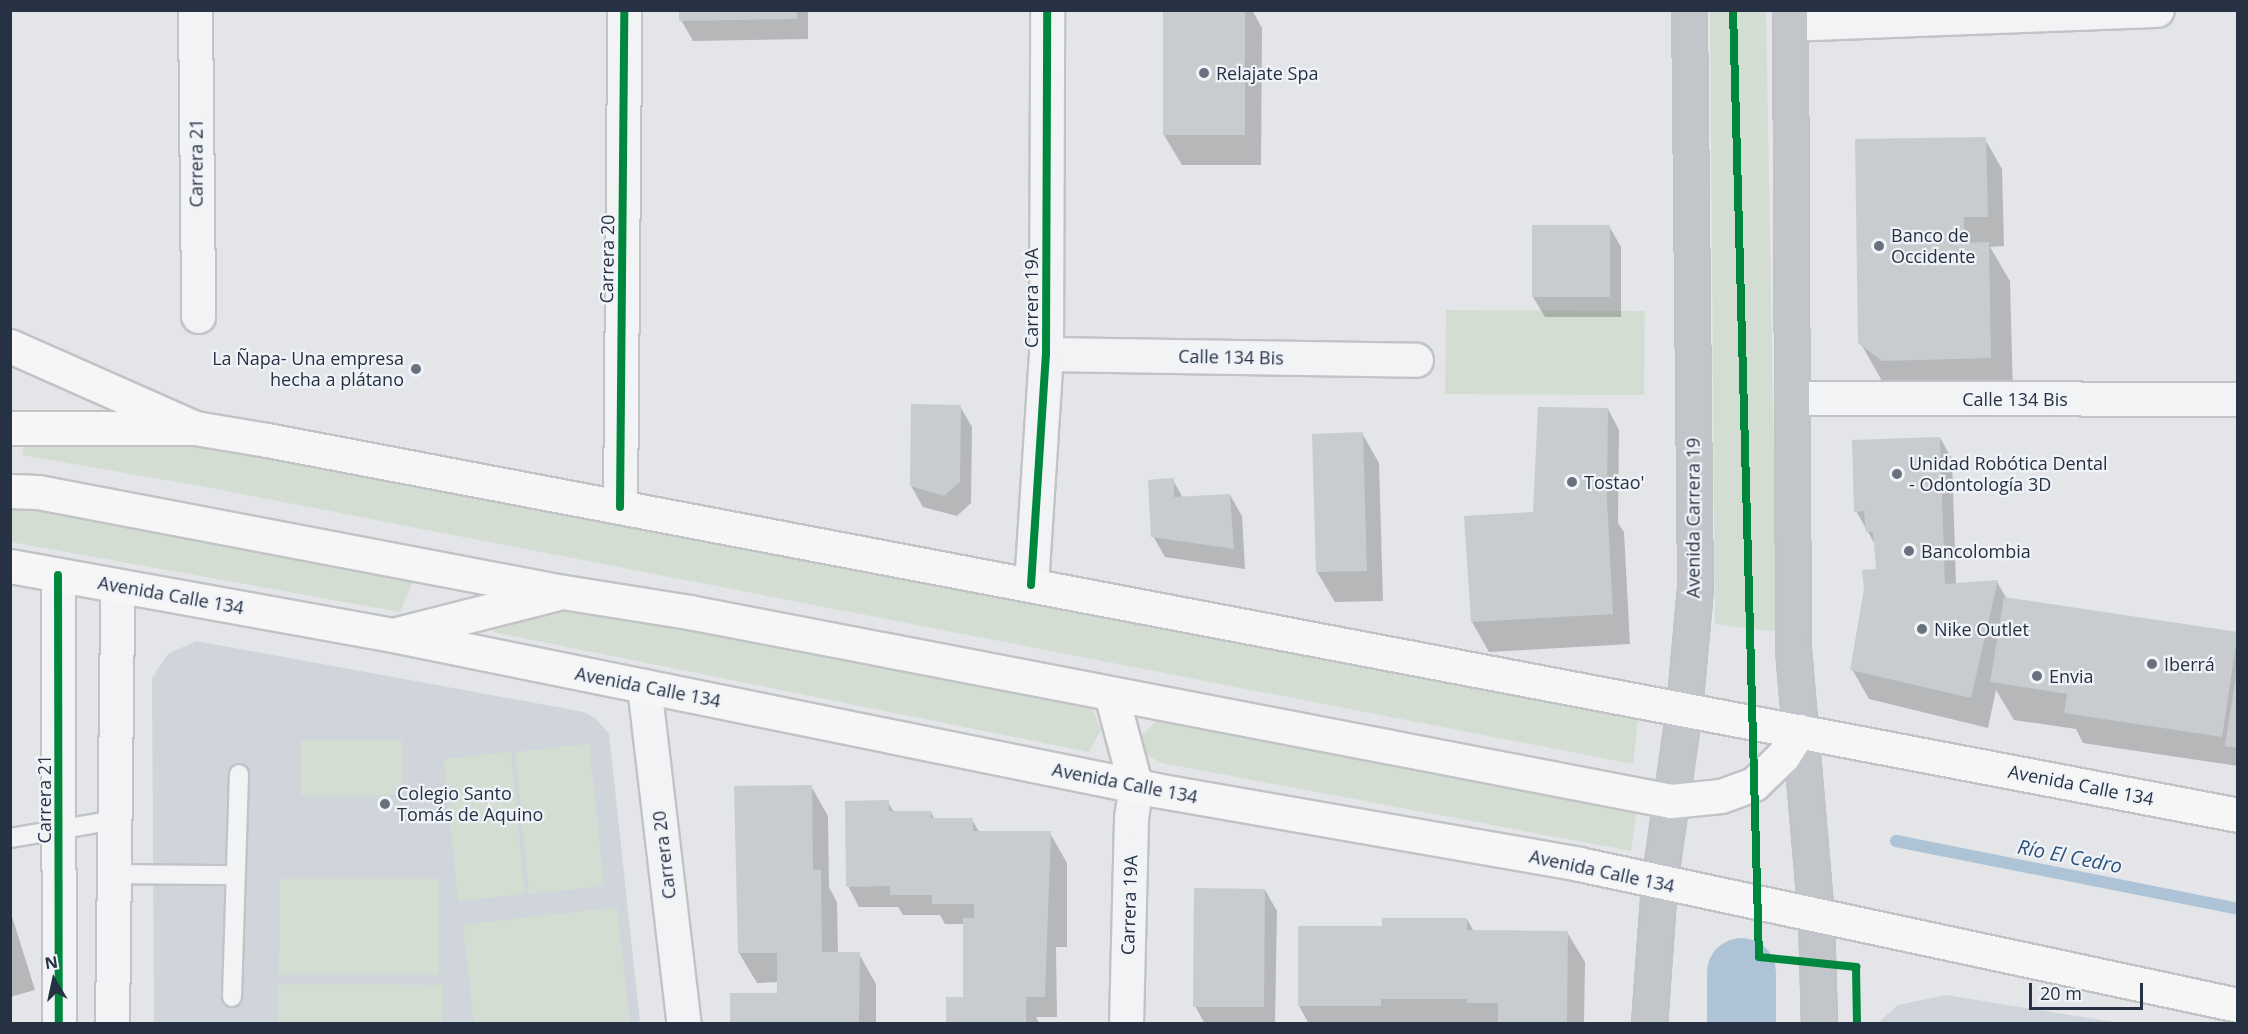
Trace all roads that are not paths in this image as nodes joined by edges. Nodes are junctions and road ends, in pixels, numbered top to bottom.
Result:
1 (195, 10) edge
2 (624, 10) edge
3 (1047, 10) edge
4 (1689, 10) edge
5 (2157, 10) edge
6 (1790, 17) edge
7 (198, 316) dead end
8 (10, 346) edge
9 (1046, 354) junction
10 (1416, 360) dead end
11 (1792, 398) junction
12 (2238, 399) edge
13 (10, 428) edge
14 (195, 428) junction
15 (10, 490) edge
16 (620, 507) junction
17 (10, 566) edge
18 (58, 575) junction
19 (1031, 585) junction
20 (117, 586) junction
21 (563, 592) junction
22 (393, 635) junction
23 (644, 686) junction
24 (1111, 694) junction
25 (1684, 709) junction
26 (1799, 731) junction
27 (239, 774) dead end
28 (1136, 786) junction
29 (1671, 801) junction
30 (2238, 815) edge
31 (114, 820) junction
32 (59, 829) junction
33 (10, 838) edge
34 (114, 874) junction
35 (236, 875) junction
36 (1659, 883) junction
37 (1816, 917) junction
38 (232, 997) dead end
39 (2238, 1005) edge
40 (59, 1023) edge
41 (112, 1023) edge
42 (684, 1023) edge
43 (1126, 1023) edge
44 (1649, 1023) edge
45 (1819, 1023) edge

1 - 7 street, Carrera 21
2 - 16 street, Carrera 20
3 - 9 street, Carrera 19A
4 - 25 main road, Avenida Carrera 19
5 - 6 street
6 - 11 main road
8 - 14 main road
9 - 10 street, Calle 134 Bis
9 - 19 street, Carrera 19A
11 - 12 street, Calle 134 Bis
11 - 26 main road
13 - 14 main road, Avenida Calle 134
14 - 16 main road, Avenida Calle 134
15 - 21 main road
16 - 19 main road, Avenida Calle 134
17 - 18 main road, Avenida Calle 134
18 - 20 main road, Avenida Calle 134
18 - 32 street, Carrera 21
19 - 25 main road, Avenida Calle 134
20 - 22 main road, Avenida Calle 134
20 - 31 street
21 - 22 main road
21 - 24 main road
22 - 23 main road, Avenida Calle 134
23 - 28 main road, Avenida Calle 134
23 - 42 street, Carrera 20
24 - 28 main road
24 - 29 main road
25 - 26 main road, Avenida Calle 134
25 - 29 main road, Avenida Carrera 19
26 - 29 main road
26 - 30 main road, Avenida Calle 134
26 - 37 main road
27 - 35 lane
28 - 36 main road, Avenida Calle 134
28 - 43 street, Carrera 19A
29 - 36 main road, Avenida Carrera 19
31 - 32 lane
31 - 34 street
32 - 33 lane
32 - 40 street, Carrera 21
34 - 35 lane
34 - 41 street
35 - 38 lane
36 - 37 main road, Avenida Calle 134
36 - 44 main road, Avenida Carrera 19
37 - 39 main road, Avenida Calle 134
37 - 45 main road

